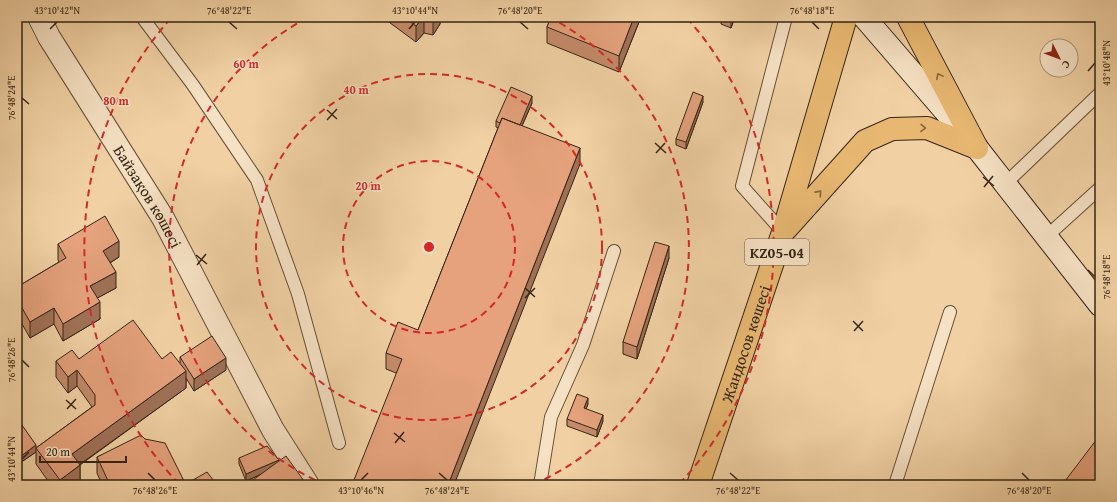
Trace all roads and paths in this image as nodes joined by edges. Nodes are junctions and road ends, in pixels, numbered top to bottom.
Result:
1 (39, 17) edge
2 (786, 17) edge
3 (846, 17) edge
4 (864, 17) edge
5 (908, 17) edge
6 (146, 20) edge
7 (1100, 93) edge
8 (977, 148) junction
9 (1005, 184) junction
10 (1100, 188) edge
11 (783, 232) junction
12 (1046, 237) junction
13 (614, 251) dead end
14 (1100, 305) edge
15 (950, 312) dead end
16 (339, 443) dead end
17 (308, 485) edge
18 (540, 485) edge
19 (698, 485) edge
20 (895, 485) edge

1 - 17 street, Байзақов көшесі
2 - 11 lane
3 - 11 main road, Жандосов көшесі / KZ05-04
4 - 8 street
8 -> 5 main road
6 - 16 lane
7 - 9 lane
8 - 9 street
11 -> 8 main road
9 - 12 street
10 - 12 lane
11 - 19 main road, Жандосов көшесі / KZ05-04
12 - 14 street
13 - 18 lane
15 - 20 lane

